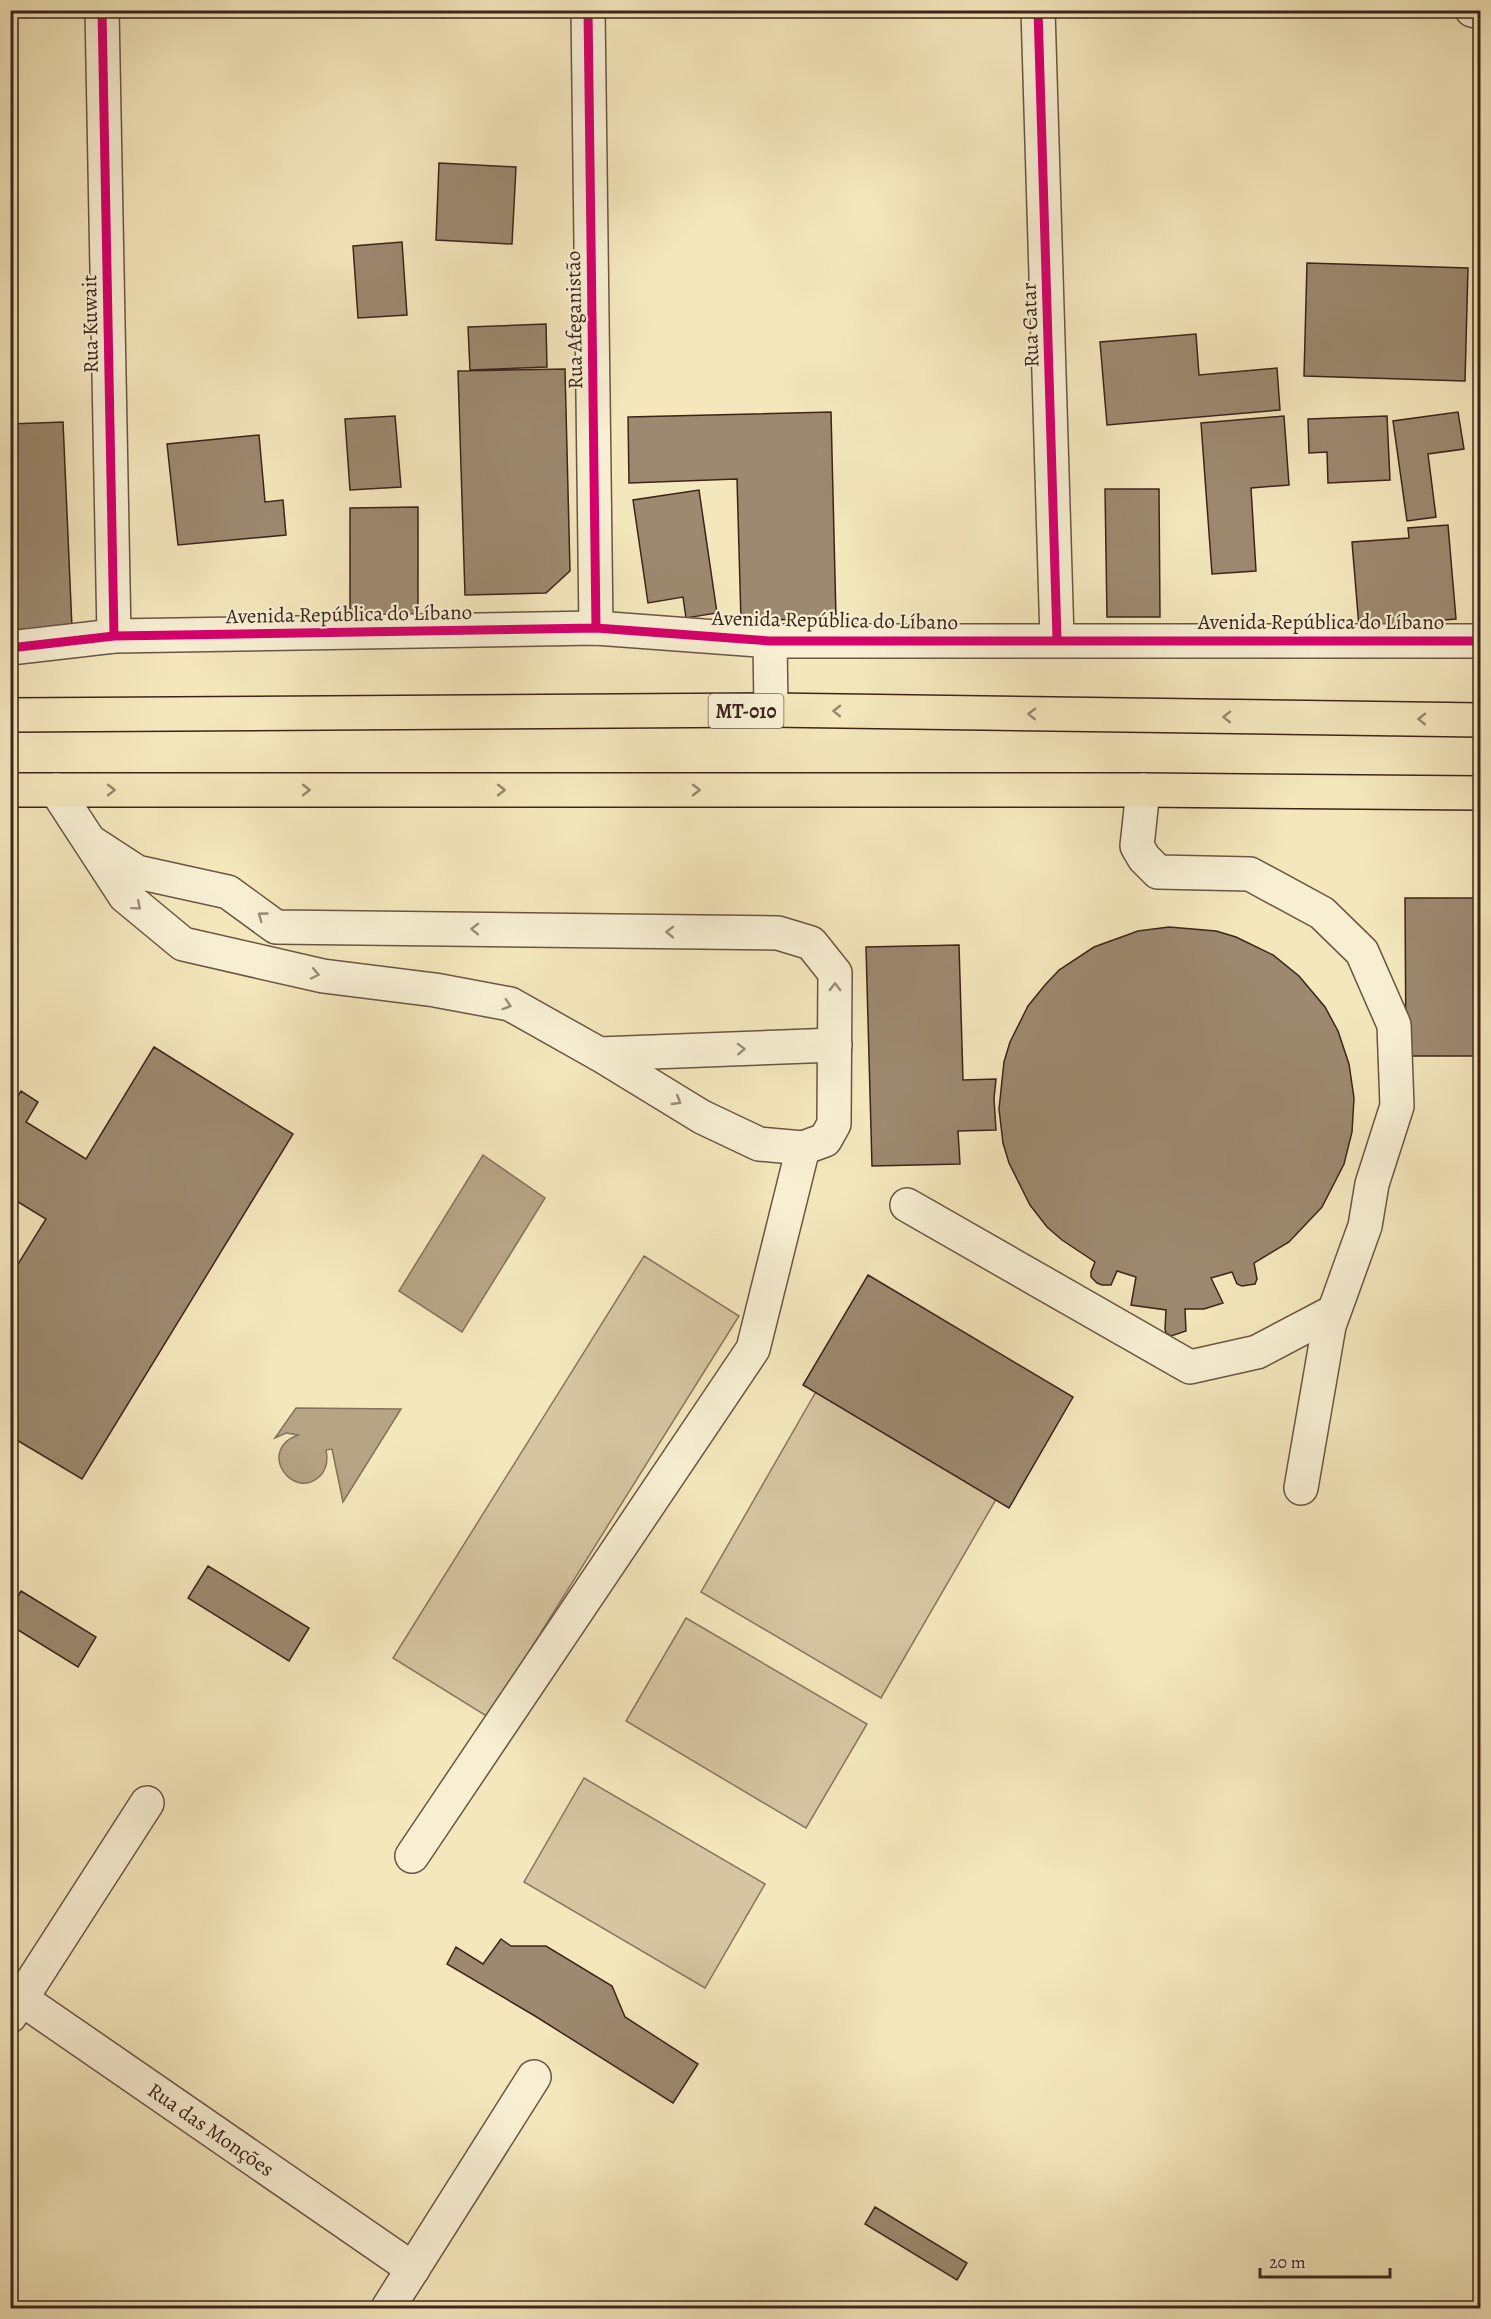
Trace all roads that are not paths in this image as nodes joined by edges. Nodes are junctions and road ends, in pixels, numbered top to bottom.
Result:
1 (102, 10) edge
2 (588, 10) edge
3 (1038, 10) edge
4 (1472, 10) edge
5 (1480, 12) edge
6 (596, 628) junction
7 (114, 636) junction
8 (1057, 639) junction
9 (770, 641) junction
10 (1480, 641) edge
11 (10, 648) edge
12 (771, 710) junction
13 (10, 715) edge
14 (1480, 720) edge
15 (56, 789) junction
16 (10, 790) edge
17 (1143, 790) junction
18 (1480, 793) edge
19 (91, 842) junction
20 (835, 1046) junction
21 (599, 1054) junction
22 (803, 1148) junction
23 (907, 1205) dead end
24 (1334, 1312) junction
25 (1300, 1488) dead end
26 (147, 1803) dead end
27 (412, 1856) dead end
28 (14, 2001) edge
29 (534, 2077) dead end
30 (413, 2269) junction
31 (388, 2308) edge

1 - 7 street, Rua Kuwait
2 - 6 street, Rua Afeganistão
3 - 8 street, Rua Catar
4 - 5 street
6 - 7 street, Avenida República do Líbano
6 - 9 street, Avenida República do Líbano
7 - 11 street, Avenida República do Líbano
8 - 9 street, Avenida República do Líbano
8 - 10 street, Avenida República do Líbano
9 - 12 street
12 - 13 main road, MT-010
14 -> 12 main road, MT-010
15 - 16 main road
15 -> 17 main road
15 - 19 street
17 - 18 main road
17 - 24 street
20 -> 19 street
19 -> 21 street
21 -> 20 street
20 - 22 street
21 -> 22 street
22 - 27 street
23 - 24 street
24 - 25 street
26 - 28 street
28 - 30 street, Rua das Monções
29 - 30 street
30 - 31 street

